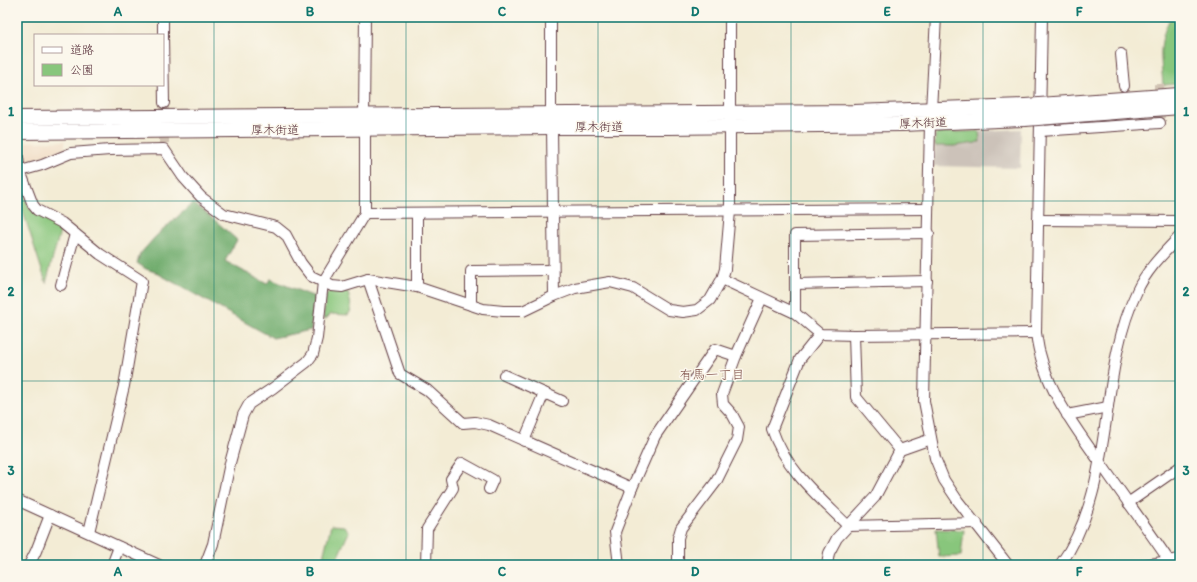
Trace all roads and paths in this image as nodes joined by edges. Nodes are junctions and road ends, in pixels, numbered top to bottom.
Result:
1 (163, 17) edge
2 (365, 17) edge
3 (551, 17) edge
4 (730, 17) edge
5 (936, 17) edge
6 (1042, 17) edge
7 (163, 34) edge
8 (1121, 54) dead end
9 (164, 86) edge
10 (1124, 86) dead end
11 (1180, 99) edge
12 (164, 103) tunnel mouth
13 (930, 116) junction
14 (17, 118) edge
15 (731, 119) junction
16 (551, 121) junction
17 (364, 122) junction
18 (1160, 123) dead end
19 (1040, 131) junction
20 (17, 132) edge
21 (17, 150) edge
22 (19, 171) edge
23 (928, 209) junction
24 (730, 211) junction
25 (553, 212) junction
26 (365, 213) junction
27 (417, 213) junction
28 (1038, 220) junction
29 (1180, 221) edge
30 (928, 233) junction
31 (75, 234) junction
32 (1180, 236) edge
33 (553, 270) junction
34 (368, 278) junction
35 (722, 279) junction
36 (927, 281) junction
37 (323, 282) junction
38 (795, 284) junction
39 (61, 285) dead end
40 (417, 287) junction
41 (554, 296) junction
42 (762, 298) junction
43 (471, 305) junction
44 (794, 313) junction
45 (1036, 333) junction
46 (820, 334) junction
47 (926, 334) junction
48 (854, 335) junction
49 (736, 356) junction
50 (504, 375) dead end
51 (544, 393) junction
52 (562, 401) dead end
53 (1108, 407) junction
54 (1067, 414) junction
55 (931, 439) junction
56 (524, 441) junction
57 (900, 450) junction
58 (1099, 461) junction
59 (1180, 467) edge
60 (632, 488) junction
61 (489, 489) dead end
62 (17, 500) edge
63 (1128, 503) junction
64 (50, 515) junction
65 (976, 523) junction
66 (848, 526) junction
67 (89, 532) junction
68 (119, 547) junction
69 (1180, 559) edge
70 (1170, 563) edge
71 (29, 565) edge
72 (112, 565) edge
73 (159, 565) edge
74 (205, 565) edge
75 (426, 565) edge
76 (619, 565) edge
77 (678, 565) edge
78 (827, 565) edge
79 (1008, 565) edge
80 (1060, 565) edge
81 (1144, 565) edge

1 - 7 street
2 - 17 street
3 - 16 street
4 - 15 street
5 - 13 street
6 - 19 street
8 - 10 street
9 - 12 street
11 - 13 highway, 厚木街道, bridge
13 - 15 highway, 厚木街道
13 - 23 street
14 - 17 highway, 厚木街道
15 - 16 highway, 厚木街道
15 - 24 street
16 - 17 highway, 厚木街道
16 - 25 street
17 - 20 highway, 厚木街道
17 - 26 street
18 - 19 street
19 - 28 street
21 - 22 street
22 - 31 street
22 - 37 street
23 - 24 street
23 - 30 street
24 - 25 street
24 - 35 street
25 - 27 street
25 - 33 street
26 - 27 street
26 - 37 street
27 - 40 street
28 - 29 street
28 - 45 street
30 - 36 street
30 - 38 street
31 - 39 street
31 - 67 street
32 - 53 street
33 - 41 street
33 - 43 street
34 - 37 street
34 - 40 street
34 - 56 street
35 - 41 street
35 - 42 street
36 - 38 street
36 - 47 street
37 - 74 street
38 - 44 street
40 - 43 street
41 - 43 street
42 - 44 street
42 - 49 street
44 - 46 street
45 - 47 street
45 - 54 street
46 - 48 street
46 - 66 street
47 - 48 street
47 - 55 street
48 - 57 street
49 - 60 street
49 - 77 street
50 - 51 street
51 - 52 street
51 - 56 street
53 - 54 street
53 - 58 street
54 - 58 street
55 - 57 street
55 - 65 street
56 - 60 street
57 - 66 street
58 - 63 street
58 - 80 street
59 - 63 street
60 - 76 street
61 - 75 street
62 - 64 street
63 - 70 street
64 - 67 street
64 - 71 street
65 - 66 street
65 - 79 street
66 - 78 street
67 - 68 street
68 - 72 street
68 - 73 street
69 - 70 street
70 - 81 street

